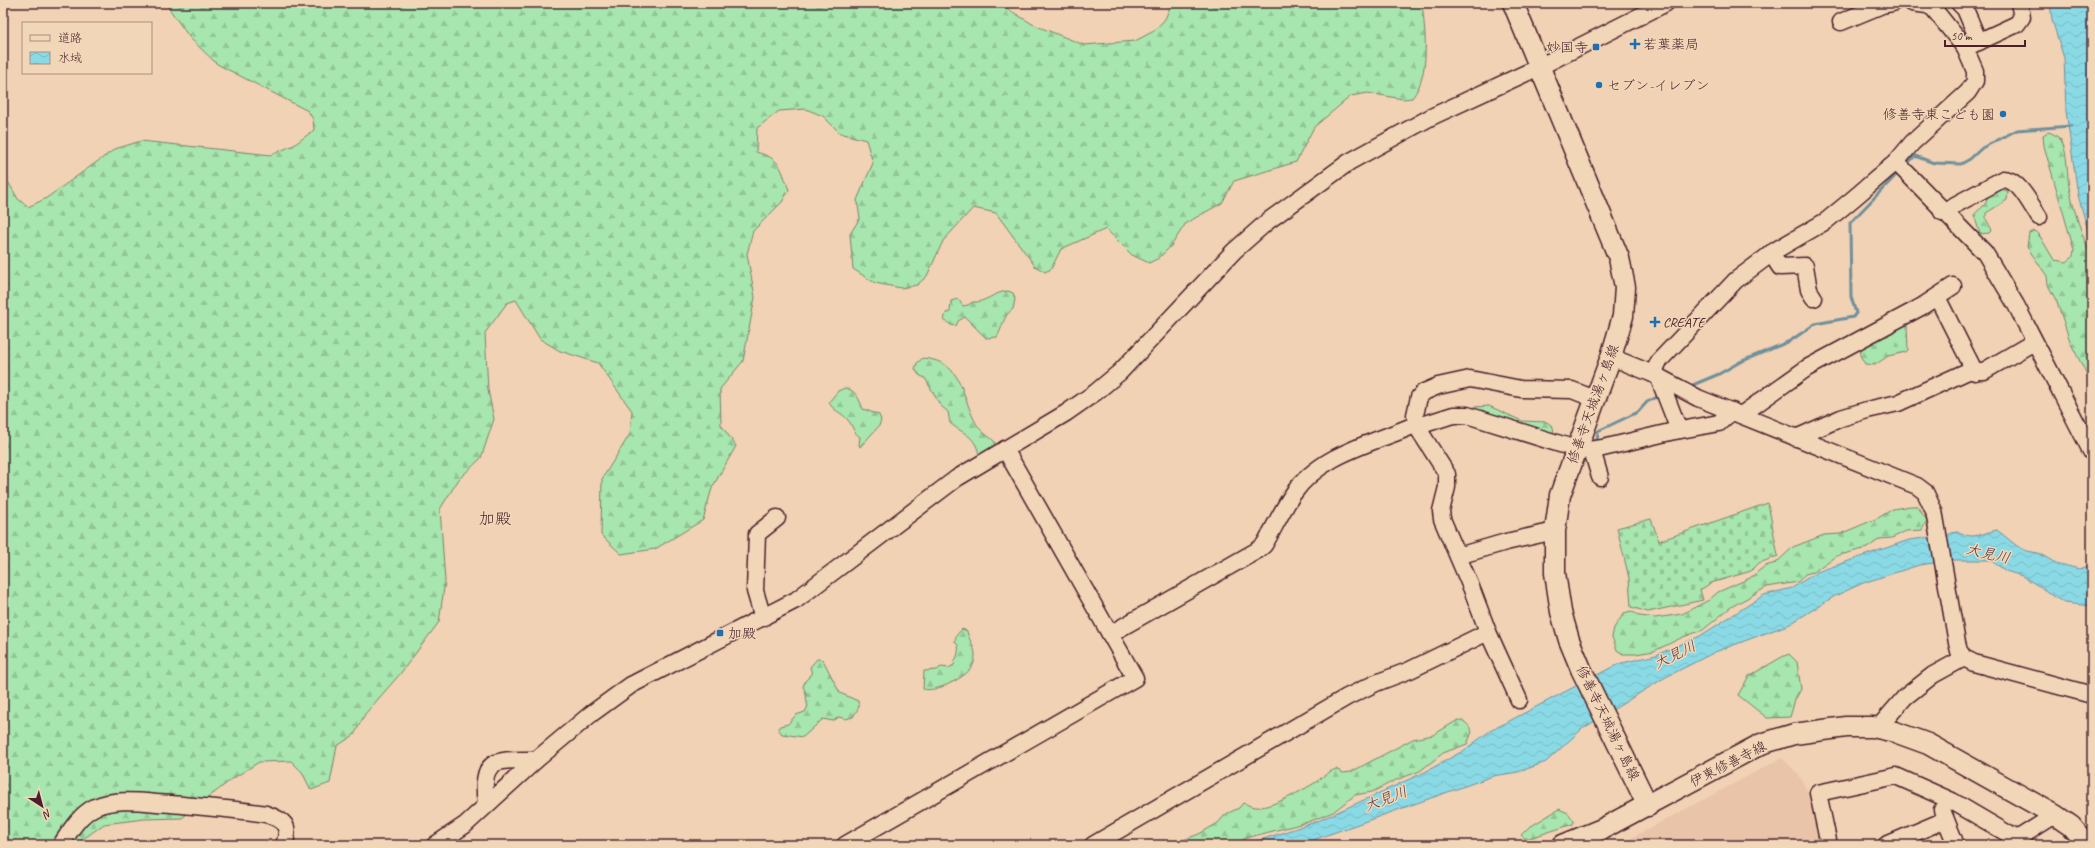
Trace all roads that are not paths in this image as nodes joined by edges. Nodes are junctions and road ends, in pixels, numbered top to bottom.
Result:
1 (1513, 3) edge
2 (1666, 3) edge
3 (1893, 3) edge
4 (1912, 3) edge
5 (1958, 3) edge
6 (2019, 3) edge
7 (1841, 22) dead end
8 (1972, 45) junction
9 (1539, 66) junction
10 (1896, 162) junction
11 (1942, 212) junction
12 (2039, 217) dead end
13 (1771, 253) junction
14 (1953, 286) dead end
15 (1937, 297) junction
16 (1814, 298) dead end
17 (2034, 342) junction
18 (1611, 357) junction
19 (1975, 372) junction
20 (1655, 375) junction
21 (1595, 399) junction
22 (1736, 413) junction
23 (1417, 424) junction
24 (1680, 430) junction
25 (1796, 438) junction
26 (1004, 449) junction
27 (1582, 449) junction
28 (2092, 452) edge
29 (1600, 478) dead end
30 (777, 518) dead end
31 (1555, 531) junction
32 (1458, 556) junction
33 (763, 618) junction
34 (1488, 632) junction
35 (1110, 634) junction
36 (1964, 658) junction
37 (2092, 694) edge
38 (1519, 700) dead end
39 (1878, 728) junction
40 (536, 760) junction
41 (1952, 801) junction
42 (486, 804) junction
43 (1648, 806) junction
44 (2055, 815) junction
45 (1945, 820) junction
46 (465, 825) junction
47 (2019, 842) edge
48 (61, 845) edge
49 (284, 845) edge
50 (435, 845) edge
51 (448, 845) edge
52 (845, 845) edge
53 (1093, 845) edge
54 (1563, 845) edge
55 (1829, 845) edge
56 (1886, 845) edge
57 (1956, 845) edge
58 (2087, 845) edge

1 - 9 main road, 修善寺天城湯ヶ島線
2 - 9 street
3 - 7 street
4 - 8 street
5 - 8 street
6 - 8 street
8 - 10 street
9 - 18 main road, 修善寺天城湯ヶ島線
9 - 26 street
10 - 11 street
10 - 13 street
11 - 12 street
11 - 17 street
13 - 16 street
13 - 20 street
14 - 15 street
15 - 19 street
15 - 22 street
17 - 19 street
17 - 28 street
18 - 20 street
18 - 21 main road, 修善寺天城湯ヶ島線
19 - 25 street
20 - 22 street
20 - 24 street
21 - 23 street
21 - 27 main road, 修善寺天城湯ヶ島線
22 - 24 street
22 - 25 street
23 - 27 street
23 - 32 street
23 - 35 street
24 - 27 street
25 - 36 street
26 - 33 street
26 - 35 street
27 - 29 street
27 - 31 main road, 修善寺天城湯ヶ島線
30 - 33 street
31 - 32 street
31 - 43 main road, 修善寺天城湯ヶ島線
32 - 34 street
33 - 40 street
34 - 38 street
34 - 53 street
35 - 52 street
36 - 37 street
36 - 39 street
39 - 43 main road, 伊東修善寺線
39 - 44 main road, 伊東修善寺線
40 - 42 street
40 - 42 street
41 - 45 street
41 - 47 street
41 - 55 street
42 - 46 street
43 - 54 main road, 伊東修善寺線
44 - 47 street
44 - 58 main road, 伊東修善寺線
45 - 56 street
45 - 57 street
46 - 50 street
46 - 51 street
48 - 49 street

